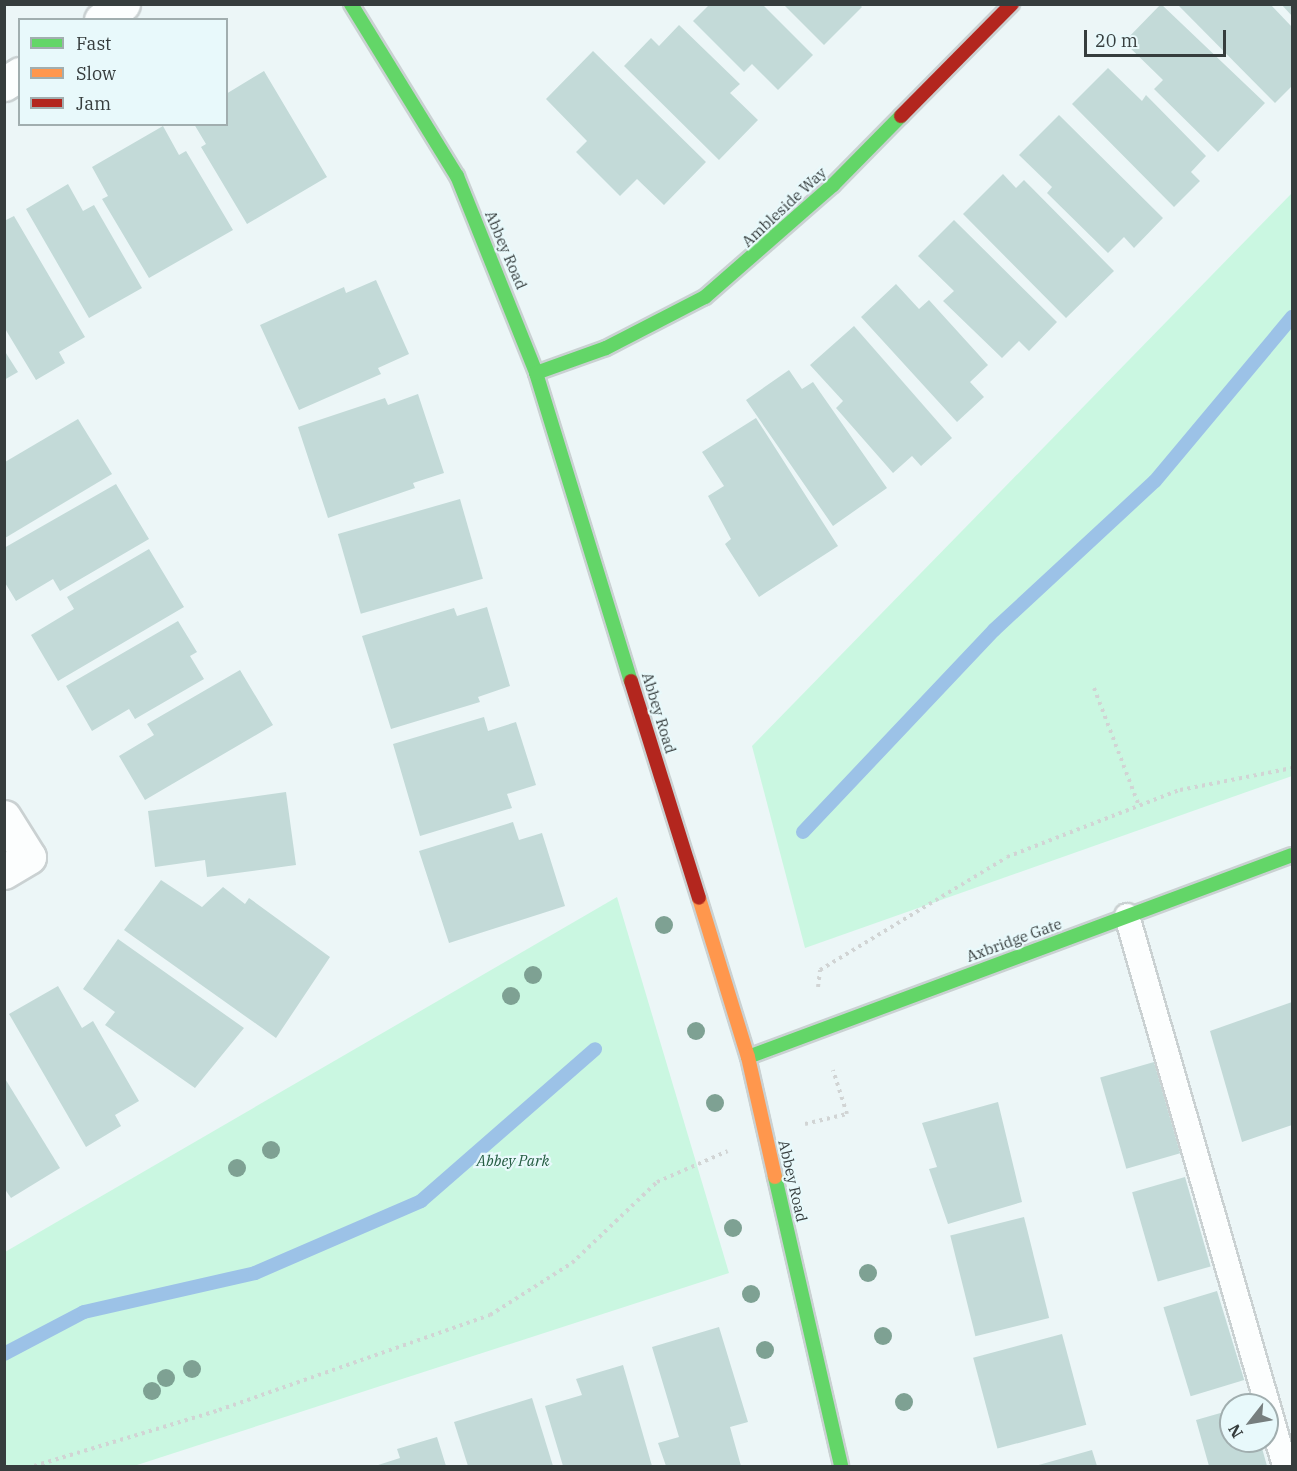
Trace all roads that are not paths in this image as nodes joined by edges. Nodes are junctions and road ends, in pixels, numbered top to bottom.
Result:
1 (123, 4) edge
2 (351, 4) edge
3 (1012, 4) edge
4 (103, 18) edge
5 (18, 75) edge
6 (4, 84) edge
7 (536, 373) junction
8 (4, 817) edge
9 (1293, 855) edge
10 (4, 872) edge
11 (1127, 916) junction
12 (748, 1057) junction
13 (841, 1467) edge
14 (1285, 1467) edge

1 - 4 street
2 - 7 street, Abbey Road
3 - 7 street, Ambleside Way
5 - 6 street
7 - 12 street, Abbey Road
8 - 10 street
9 - 11 street, Axbridge Gate
11 - 12 street, Axbridge Gate
11 - 14 lane
12 - 13 street, Abbey Road

